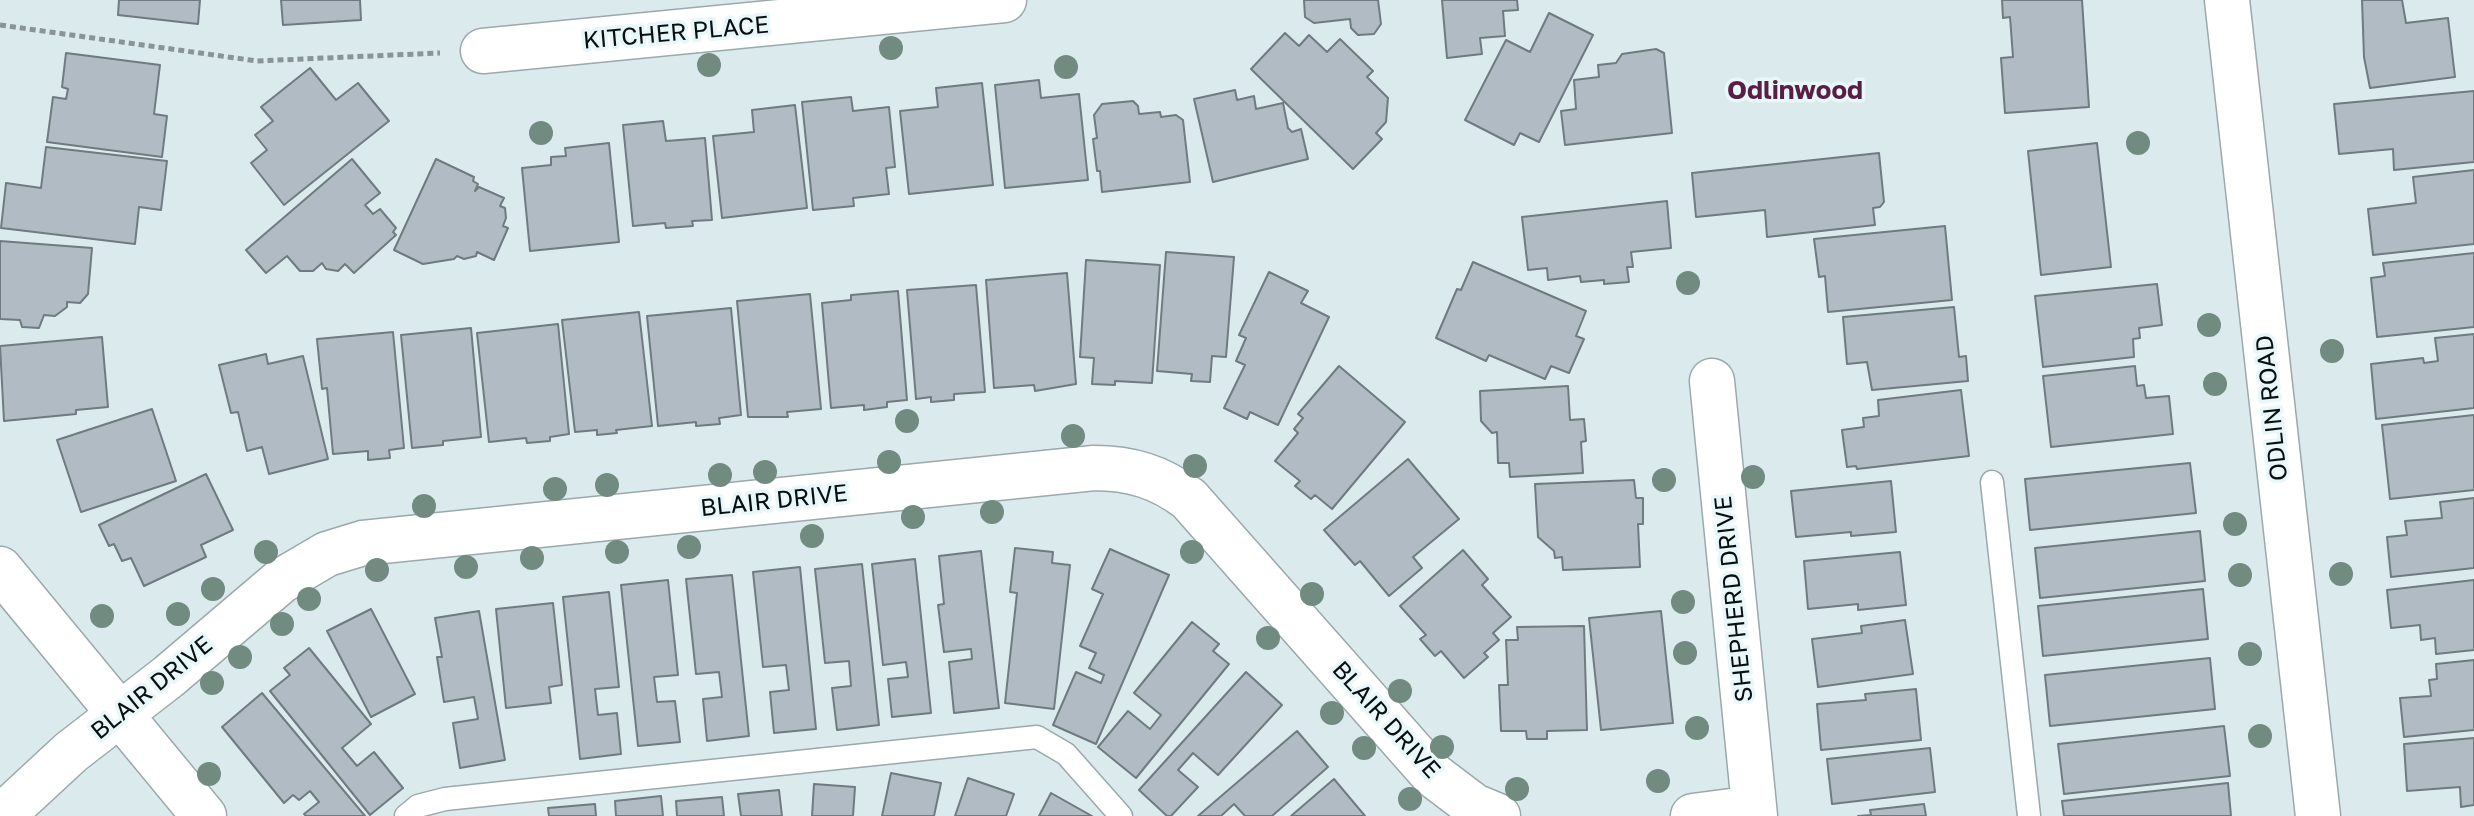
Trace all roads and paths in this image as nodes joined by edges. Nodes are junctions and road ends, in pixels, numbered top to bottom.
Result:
1 (1004, 0) edge
2 (2227, 0) edge
3 (868, 7) edge
4 (0, 25) edge
5 (483, 51) joint
6 (1712, 381) dead end
7 (1992, 482) dead end
8 (0, 569) edge
9 (121, 715) junction
10 (1754, 812) edge
11 (2, 816) edge
12 (204, 816) edge
13 (406, 816) edge
14 (1121, 816) edge
15 (1498, 816) edge
16 (1693, 816) edge
17 (2029, 816) edge
18 (2318, 816) edge

1 - 3 street, KITCHER PLACE
2 - 18 street, ODLIN ROAD
3 - 5 street, KITCHER PLACE
4 - 5 path
6 - 10 street, SHEPHERD DRIVE
7 - 17 lane
8 - 9 street
9 - 11 street, BLAIR DRIVE
9 - 12 street
9 - 15 street, BLAIR DRIVE
10 - 16 street
13 - 14 lane

